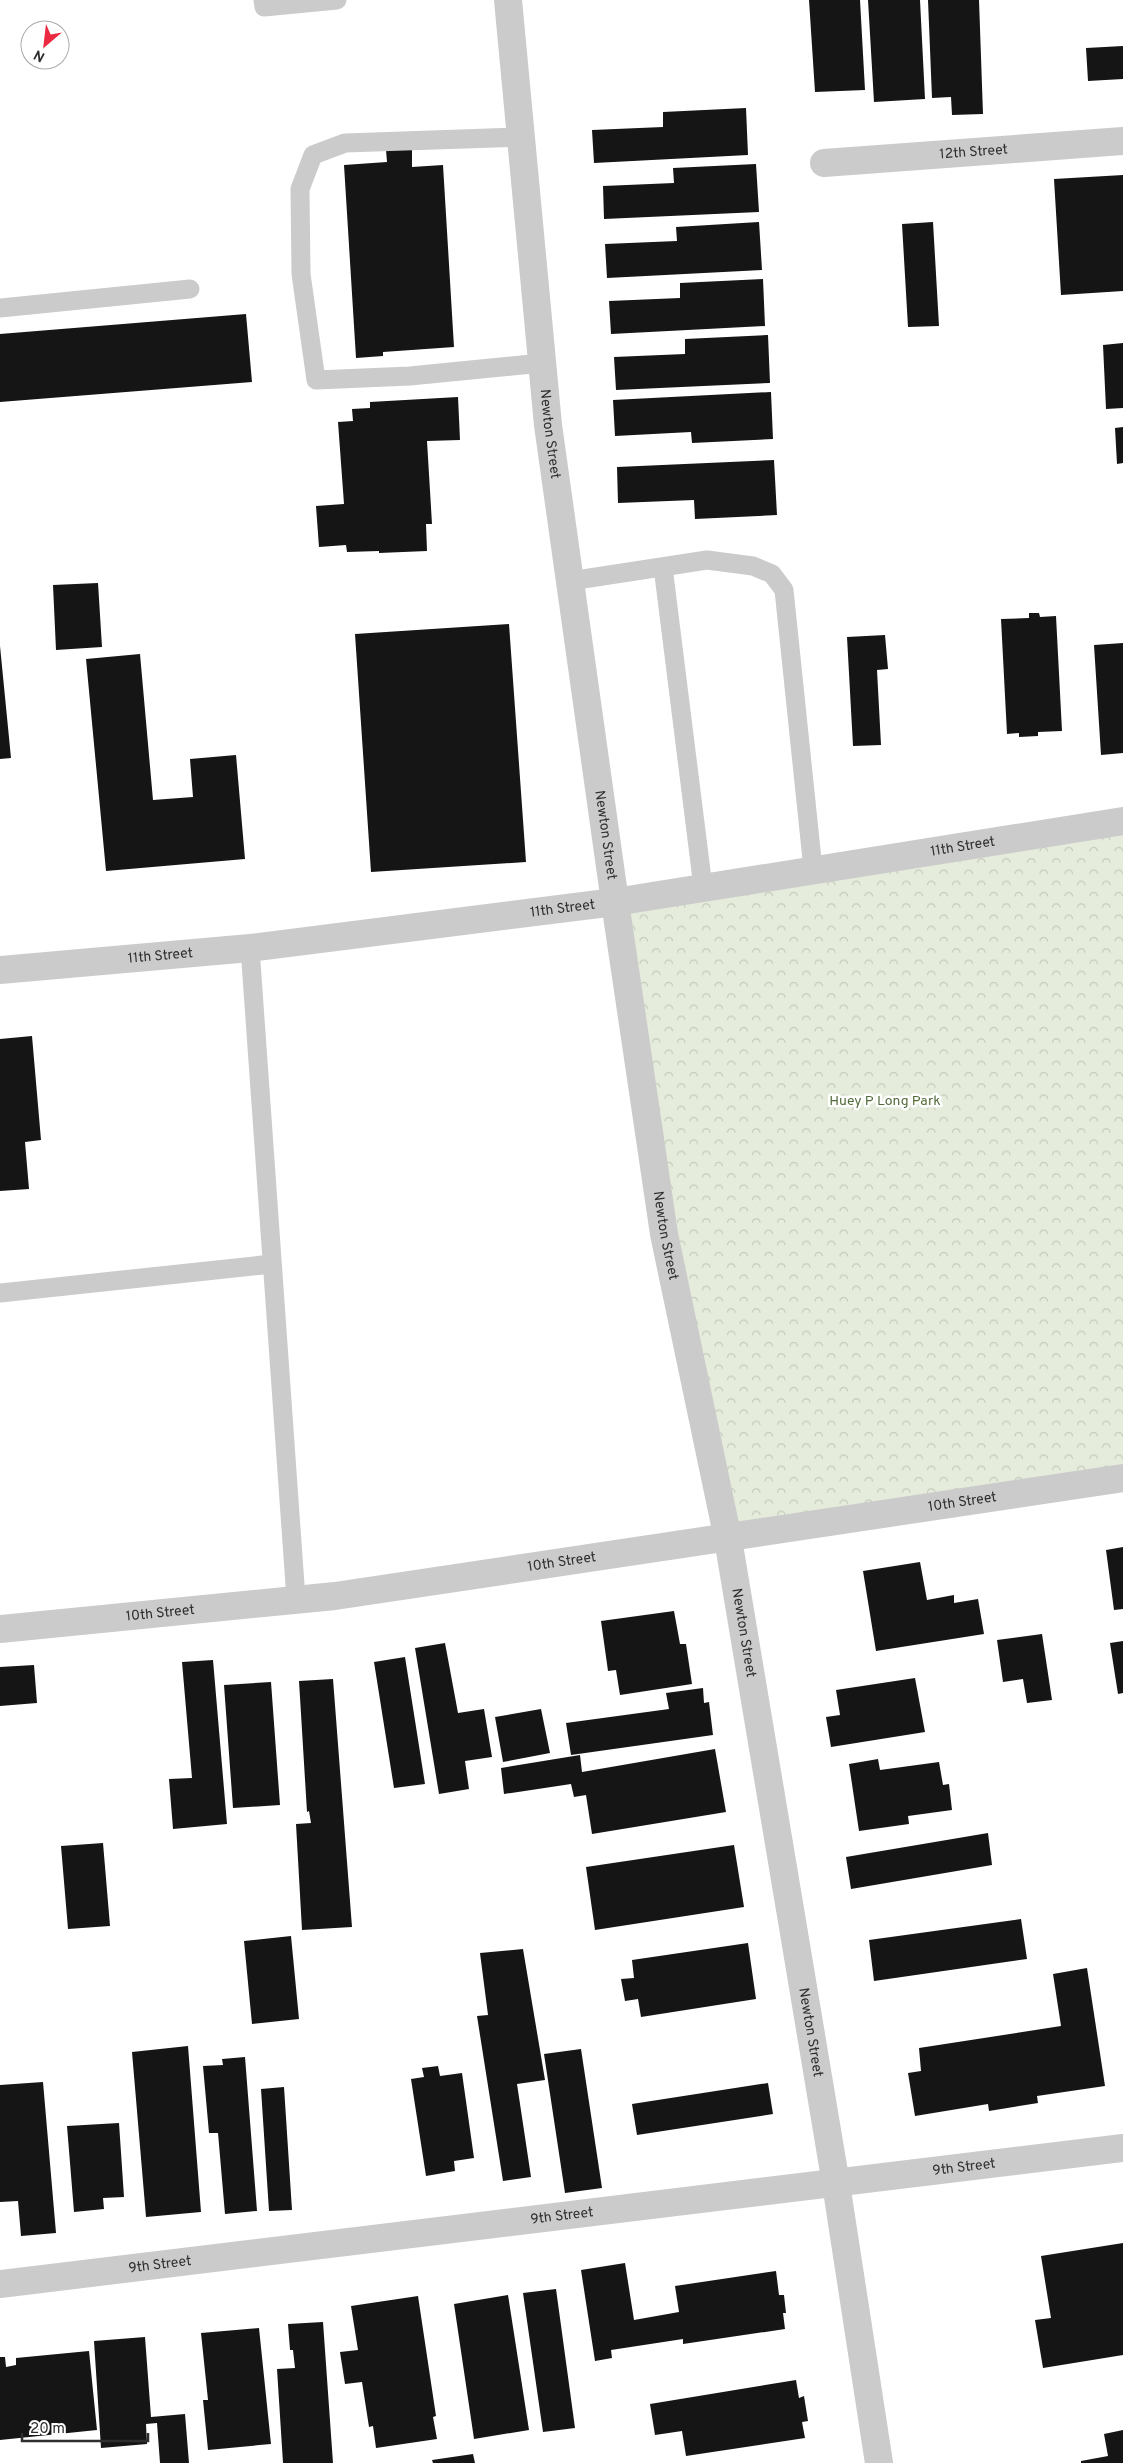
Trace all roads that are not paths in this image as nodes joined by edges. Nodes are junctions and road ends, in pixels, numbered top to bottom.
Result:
1 (263, 0) edge
2 (337, 0) edge
3 (508, 0) edge
4 (521, 137) junction
5 (1123, 141) edge
6 (824, 163) dead end
7 (190, 290) dead end
8 (0, 308) edge
9 (542, 363) junction
10 (663, 567) junction
11 (570, 581) junction
12 (1123, 821) edge
13 (813, 869) junction
14 (703, 887) junction
15 (615, 902) junction
16 (250, 948) junction
17 (0, 970) edge
18 (272, 1264) junction
19 (0, 1293) edge
20 (1123, 1478) edge
21 (728, 1539) junction
22 (296, 1599) junction
23 (0, 1629) edge
24 (1123, 2148) edge
25 (836, 2184) junction
26 (0, 2284) edge
27 (879, 2463) edge

1 - 2 lane
3 - 4 street, Newton Street
4 - 9 street, Newton Street
4 - 9 lane
5 - 6 street, 12th Street
7 - 8 lane
9 - 11 street, Newton Street
10 - 11 lane
10 - 13 lane
10 - 14 lane
11 - 15 street, Newton Street
12 - 13 street, 11th Street
13 - 14 street, 11th Street
14 - 15 street, 11th Street
15 - 16 street, 11th Street
15 - 21 street, Newton Street
16 - 17 street, 11th Street
16 - 18 lane
18 - 19 lane
18 - 22 lane
20 - 21 street, 10th Street
21 - 22 street, 10th Street
21 - 25 street, Newton Street
22 - 23 street, 10th Street
24 - 25 street, 9th Street
25 - 26 street, 9th Street
25 - 27 street, Newton Street

